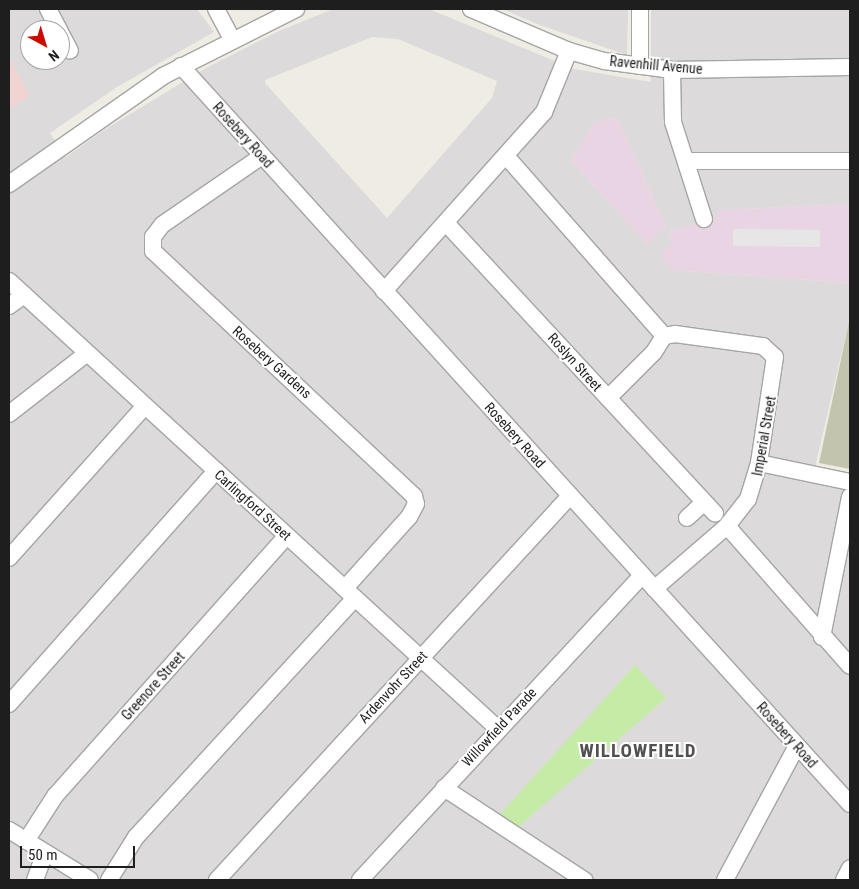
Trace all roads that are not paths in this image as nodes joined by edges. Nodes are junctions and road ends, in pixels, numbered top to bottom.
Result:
1 (48, 9) edge
2 (216, 9) edge
3 (296, 9) edge
4 (471, 9) edge
5 (640, 9) edge
6 (54, 20) edge
7 (232, 39) junction
8 (569, 51) junction
9 (181, 66) junction
10 (640, 66) junction
11 (850, 67) edge
12 (672, 70) junction
13 (262, 156) junction
14 (506, 156) junction
15 (686, 161) junction
16 (850, 161) edge
17 (9, 184) edge
18 (704, 219) dead end
19 (446, 223) junction
20 (9, 281) edge
21 (384, 291) junction
22 (24, 295) junction
23 (9, 306) edge
24 (664, 336) junction
25 (86, 354) junction
26 (608, 398) junction
27 (146, 406) junction
28 (9, 414) edge
29 (759, 463) junction
30 (216, 471) junction
31 (850, 482) edge
32 (570, 496) junction
33 (850, 497) edge
34 (715, 514) junction
35 (687, 518) dead end
36 (287, 536) junction
37 (9, 558) edge
38 (642, 576) junction
39 (654, 590) junction
40 (350, 593) junction
41 (822, 637) junction
42 (420, 658) junction
43 (850, 666) edge
44 (9, 704) edge
45 (497, 728) junction
46 (797, 746) junction
47 (444, 788) junction
48 (850, 804) edge
49 (9, 830) edge
50 (26, 841) junction
51 (45, 853) junction
52 (850, 868) edge
53 (35, 880) edge
54 (90, 880) edge
55 (109, 880) edge
56 (217, 880) edge
57 (360, 880) edge
58 (584, 880) edge
59 (725, 880) edge
60 (844, 880) edge

1 - 6 street
2 - 7 street
3 - 7 street
4 - 8 street, Ravenhill Avenue
5 - 10 street
7 - 9 street
8 - 10 street, Ravenhill Avenue
8 - 14 street
9 - 13 street, Rosebery Road
9 - 17 street
10 - 12 street, Ravenhill Avenue
11 - 12 street, Ravenhill Avenue
12 - 15 street
13 - 21 street, Rosebery Road
13 - 40 street, Rosebery Gardens
14 - 19 street
14 - 24 street
15 - 16 street
15 - 18 street
19 - 21 street
19 - 26 street, Roslyn Street
20 - 22 street, Carlingford Street
21 - 32 street, Rosebery Road
22 - 23 street
22 - 25 street, Carlingford Street
24 - 26 street
24 - 29 street, Imperial Street
25 - 27 street, Carlingford Street
25 - 28 street
26 - 34 street, Roslyn Street
27 - 30 street, Carlingford Street
27 - 37 street
29 - 31 street
29 - 34 street, Imperial Street
30 - 36 street, Carlingford Street
30 - 44 street
32 - 38 street, Rosebery Road
32 - 42 street, Ardenvohr Street
33 - 41 street
34 - 35 street
34 - 39 street, Imperial Street
34 - 41 street, Roslyn Street
36 - 40 street, Carlingford Street
36 - 50 street, Greenore Street
38 - 39 street, Rosebery Road
38 - 45 street, Willowfield Parade
39 - 46 street, Rosebery Road
40 - 42 street, Carlingford Street
40 - 55 street, Rosebery Gardens
41 - 43 street, Roslyn Street
42 - 45 street, Carlingford Street
42 - 56 street, Ardenvohr Street
45 - 47 street, Willowfield Parade
46 - 48 street, Rosebery Road
46 - 59 street
47 - 57 street, Willowfield Parade
47 - 58 street
49 - 50 street
50 - 51 street
51 - 53 street
51 - 54 street
52 - 60 street

